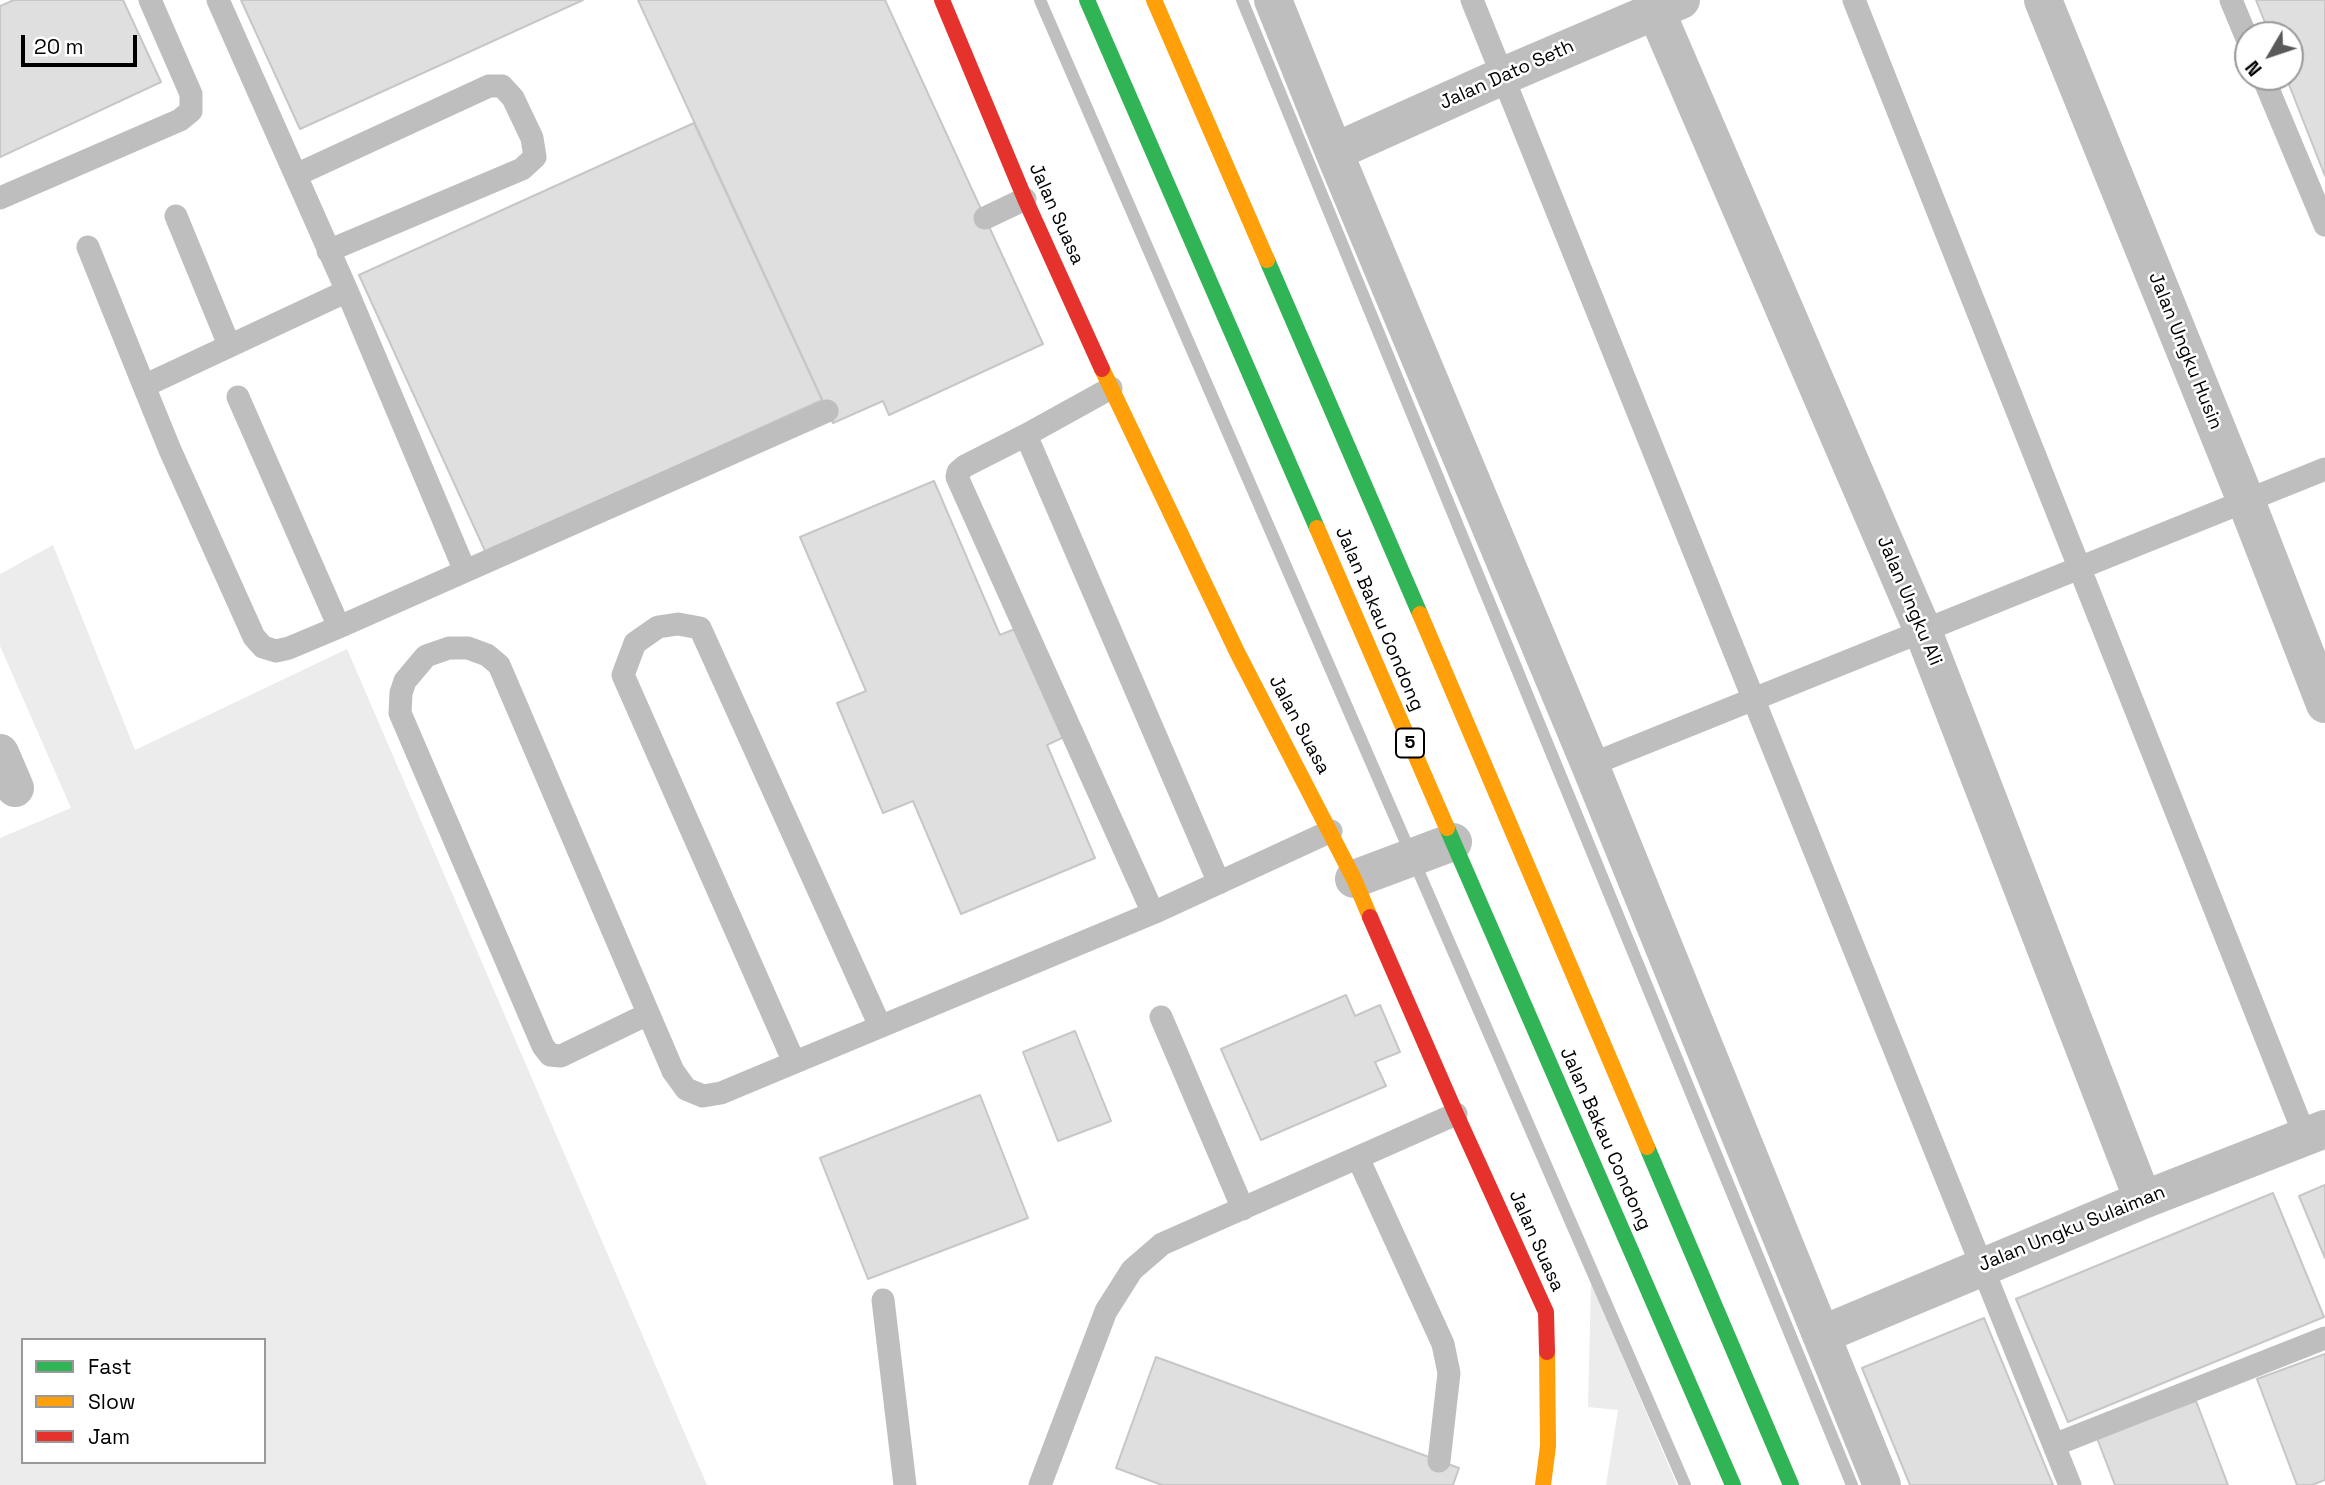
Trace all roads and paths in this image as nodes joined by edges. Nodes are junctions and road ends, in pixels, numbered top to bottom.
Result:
1 (150, 0) edge
2 (218, 0) edge
3 (942, 0) edge
4 (1087, 0) edge
5 (1154, 0) edge
6 (1273, 0) edge
7 (1472, 0) edge
8 (1854, 0) edge
9 (2043, 0) edge
10 (2231, 0) edge
11 (1669, 5) edge
12 (2240, 21) edge
13 (1503, 76) junction
14 (2269, 91) edge
15 (1334, 152) junction
16 (296, 175) junction
17 (0, 198) edge
18 (1025, 199) junction
19 (176, 216) dead end
20 (985, 218) dead end
21 (2325, 225) edge
22 (88, 247) dead end
23 (328, 251) junction
24 (347, 291) junction
25 (229, 345) junction
26 (144, 386) junction
27 (1111, 388) junction
28 (238, 397) dead end
29 (827, 411) dead end
30 (1026, 435) junction
31 (2325, 469) edge
32 (2246, 501) junction
33 (2079, 568) junction
34 (465, 571) junction
35 (339, 627) junction
36 (1923, 631) junction
37 (1755, 699) junction
38 (2325, 704) edge
39 (0, 753) edge
40 (1590, 765) junction
41 (15, 788) dead end
42 (1331, 831) junction
43 (1439, 847) junction
44 (1371, 873) junction
45 (1219, 883) junction
46 (1153, 913) junction
47 (648, 1014) junction
48 (1161, 1017) dead end
49 (880, 1026) junction
50 (794, 1062) junction
51 (1456, 1114) junction
52 (2315, 1132) edge
53 (1358, 1158) junction
54 (2143, 1200) junction
55 (1243, 1209) junction
56 (1983, 1266) junction
57 (883, 1300) dead end
58 (1821, 1335) junction
59 (2325, 1338) edge
60 (2054, 1445) junction
61 (1439, 1461) dead end
62 (905, 1485) edge
63 (1040, 1485) edge
64 (1543, 1485) edge
65 (1733, 1485) edge
66 (1791, 1485) edge
67 (1882, 1485) edge
68 (2070, 1485) edge

1 - 17 lane
2 - 16 lane
3 - 18 main road, Jalan Suasa
4 - 43 main road, Jalan Bakau Condong / 5
5 - 66 main road, Jalan Bakau Condong
6 - 15 street
7 - 13 lane
8 - 33 lane
9 - 32 street, Jalan Ungku Husin
10 - 12 lane
11 - 13 street, Jalan Dato Seth
11 - 36 street, Jalan Ungku Ali
13 - 15 street, Jalan Dato Seth
13 - 37 lane
14 - 21 lane
15 - 40 street
16 - 23 lane
16 - 23 lane
18 - 20 lane
18 - 27 main road, Jalan Suasa
19 - 25 lane
22 - 26 lane
23 - 24 lane
24 - 25 lane
24 - 34 lane
25 - 26 lane
26 - 35 lane
27 - 30 lane
27 - 42 main road, Jalan Suasa
28 - 35 lane
29 - 34 lane
30 - 45 lane
30 - 46 lane
31 - 32 lane
32 - 33 lane
32 - 38 street, Jalan Ungku Husin
33 - 36 lane
33 - 52 lane
34 - 35 lane
36 - 37 lane
36 - 54 street, Jalan Ungku Ali
37 - 40 lane
37 - 56 lane
39 - 41 street
40 - 58 street
42 - 44 main road, Jalan Suasa
42 - 45 lane
43 - 44 street
43 - 65 main road, Jalan Bakau Condong / 5
44 - 51 main road, Jalan Suasa
45 - 46 lane
46 - 49 lane
47 - 47 lane
47 - 50 lane
48 - 55 lane
49 - 50 lane
49 - 50 lane
51 - 53 lane
51 - 64 main road, Jalan Suasa
52 - 54 street, Jalan Ungku Sulaiman
53 - 55 lane
53 - 61 lane
54 - 56 street, Jalan Ungku Sulaiman
55 - 63 lane
56 - 58 street, Jalan Ungku Sulaiman
56 - 60 lane
57 - 62 lane
58 - 67 street
59 - 60 lane
60 - 68 lane

